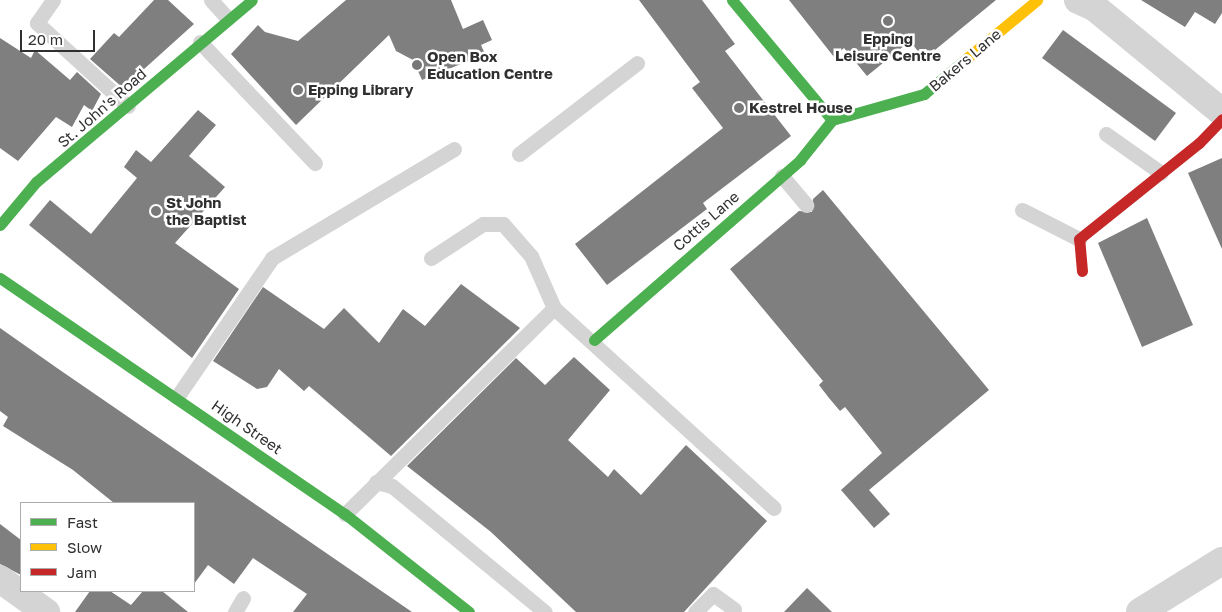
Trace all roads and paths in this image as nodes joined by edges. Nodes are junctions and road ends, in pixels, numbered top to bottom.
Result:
1 (53, 0) edge
2 (211, 0) edge
3 (252, 0) edge
4 (732, 0) edge
5 (1037, 0) edge
6 (1078, 0) edge
7 (227, 18) junction
8 (200, 42) junction
9 (637, 63) dead end
10 (128, 106) junction
11 (1222, 112) edge
12 (1222, 119) edge
13 (832, 120) junction
14 (1106, 134) dead end
15 (454, 149) dead end
16 (519, 154) dead end
17 (315, 163) dead end
18 (1161, 173) junction
19 (782, 176) junction
20 (806, 205) dead end
21 (1022, 210) dead end
22 (0, 225) edge
23 (1079, 238) junction
24 (431, 258) dead end
25 (1082, 271) dead end
26 (0, 278) edge
27 (554, 308) junction
28 (594, 340) junction
29 (177, 397) junction
30 (376, 482) junction
31 (774, 508) dead end
32 (344, 514) junction
33 (1222, 561) edge
34 (0, 579) edge
35 (244, 598) dead end
36 (734, 609) dead end
37 (46, 612) edge
38 (234, 612) edge
39 (469, 612) edge
40 (545, 612) edge
41 (695, 612) edge
42 (1140, 612) edge

1 - 10 lane
2 - 7 lane
3 - 7 street, St. John's Road
4 - 13 street
5 - 13 street, Bakers Lane
6 - 11 street
7 - 8 street, St. John's Road
8 - 10 street, St. John's Road
8 - 17 lane
9 - 16 lane
10 - 22 street, St. John's Road
12 - 18 street
13 - 19 street, Cottis Lane
14 - 18 lane
15 - 29 lane
18 - 23 street
19 - 20 lane
19 - 28 street, Cottis Lane
21 - 23 lane
23 - 25 street
24 - 27 lane
26 - 29 street, High Street
27 - 28 lane
27 - 30 lane
28 - 31 lane
29 - 32 street, High Street
30 - 32 lane
30 - 40 lane
32 - 39 street, High Street
33 - 42 street
34 - 37 street
35 - 38 lane
36 - 41 lane

